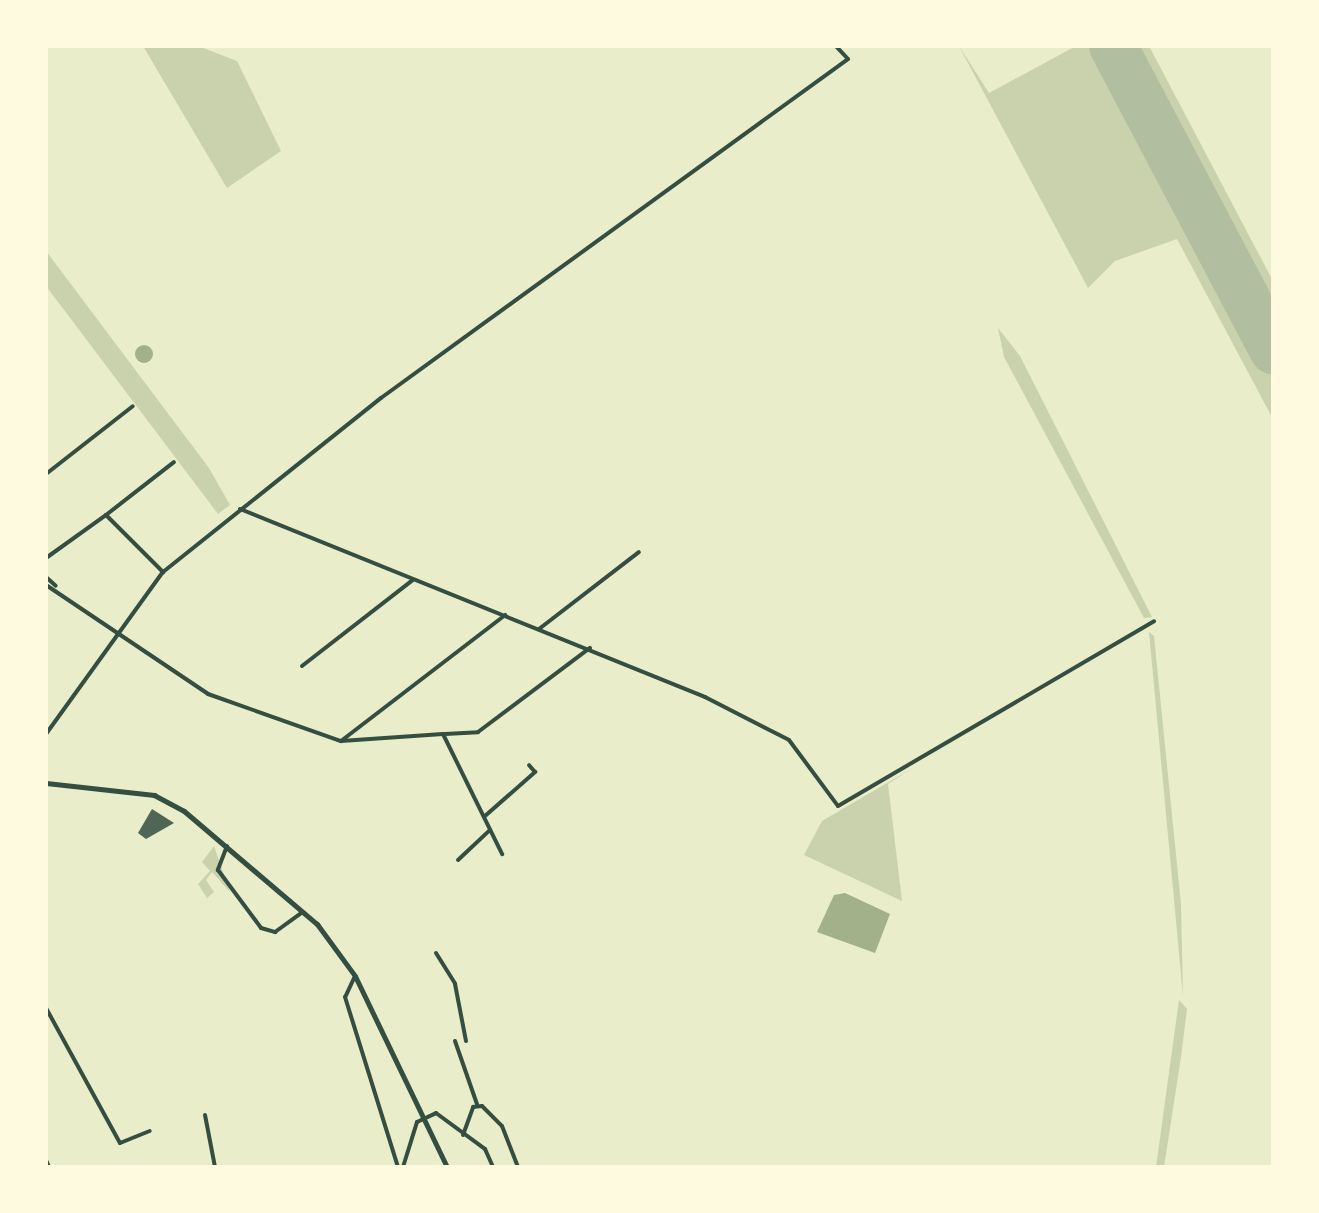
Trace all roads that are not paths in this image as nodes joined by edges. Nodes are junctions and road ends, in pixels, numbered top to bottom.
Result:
1 (836, 46) edge
2 (133, 406) dead end
3 (174, 462) dead end
4 (46, 474) edge
5 (240, 509) junction
6 (106, 515) junction
7 (639, 552) dead end
8 (47, 555) edge
9 (163, 572) junction
10 (46, 577) edge
11 (413, 580) junction
12 (46, 585) edge
13 (58, 588) junction
14 (505, 615) junction
15 (1154, 621) dead end
16 (539, 629) junction
17 (114, 636) junction
18 (590, 648) junction
19 (302, 666) dead end
20 (46, 734) edge
21 (443, 734) junction
22 (341, 741) junction
23 (529, 765) dead end
24 (46, 783) edge
25 (485, 816) junction
26 (490, 830) junction
27 (227, 846) junction
28 (502, 854) dead end
29 (458, 860) dead end
30 (303, 912) junction
31 (436, 953) dead end
32 (355, 976) junction
33 (46, 1008) edge
34 (455, 1041) dead end
35 (466, 1041) dead end
36 (477, 1104) junction
37 (205, 1115) dead end
38 (423, 1116) junction
39 (150, 1131) dead end
40 (463, 1135) junction
41 (46, 1160) edge
42 (49, 1167) edge
43 (215, 1167) edge
44 (400, 1167) edge
45 (447, 1167) edge
46 (493, 1167) edge
47 (518, 1167) edge

1 - 5 street
2 - 4 street
3 - 6 street
5 - 9 street
5 - 11 street
6 - 8 street
6 - 9 street
7 - 16 street
9 - 17 street
10 - 13 street
11 - 14 street
11 - 19 street
12 - 13 street
13 - 17 street
14 - 16 street
14 - 22 street
15 - 18 street
16 - 18 street
17 - 20 street
17 - 22 street
18 - 21 street
21 - 22 street
21 - 25 street
23 - 25 street
24 - 27 main road
25 - 26 street
26 - 28 street
26 - 29 street
27 - 30 main road
27 - 30 street
30 - 32 main road
31 - 35 street
32 - 38 main road
32 - 44 street
33 - 39 street
34 - 36 street
36 - 40 street
36 - 47 street
37 - 43 street
38 - 40 street
38 - 44 street
38 - 45 main road
40 - 46 street
41 - 42 street

